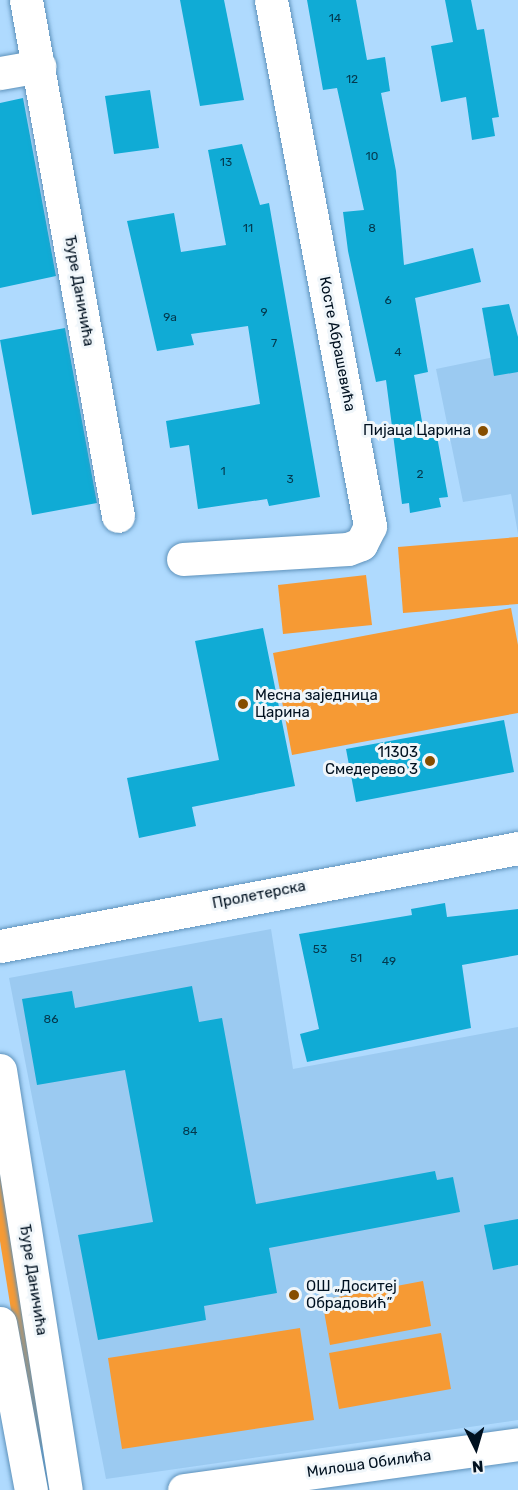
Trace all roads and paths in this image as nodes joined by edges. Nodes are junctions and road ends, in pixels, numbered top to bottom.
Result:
1 (26, 0) edge
2 (271, 0) edge
3 (39, 66) junction
4 (0, 73) edge
5 (118, 516) dead end
6 (183, 559) dead end
7 (518, 848) edge
8 (0, 946) edge
9 (0, 1070) edge
10 (0, 1323) edge
11 (518, 1444) edge
12 (31, 1490) edge
13 (66, 1490) edge
14 (184, 1490) edge

1 - 3 street, Ђуре Даничића
2 - 6 street, Косте Абрашевића
3 - 4 street
3 - 5 street, Ђуре Даничића
7 - 8 street, Пролетерска
9 - 13 street, Ђуре Даничића
10 - 12 street
11 - 14 street, Милоша Обилића

